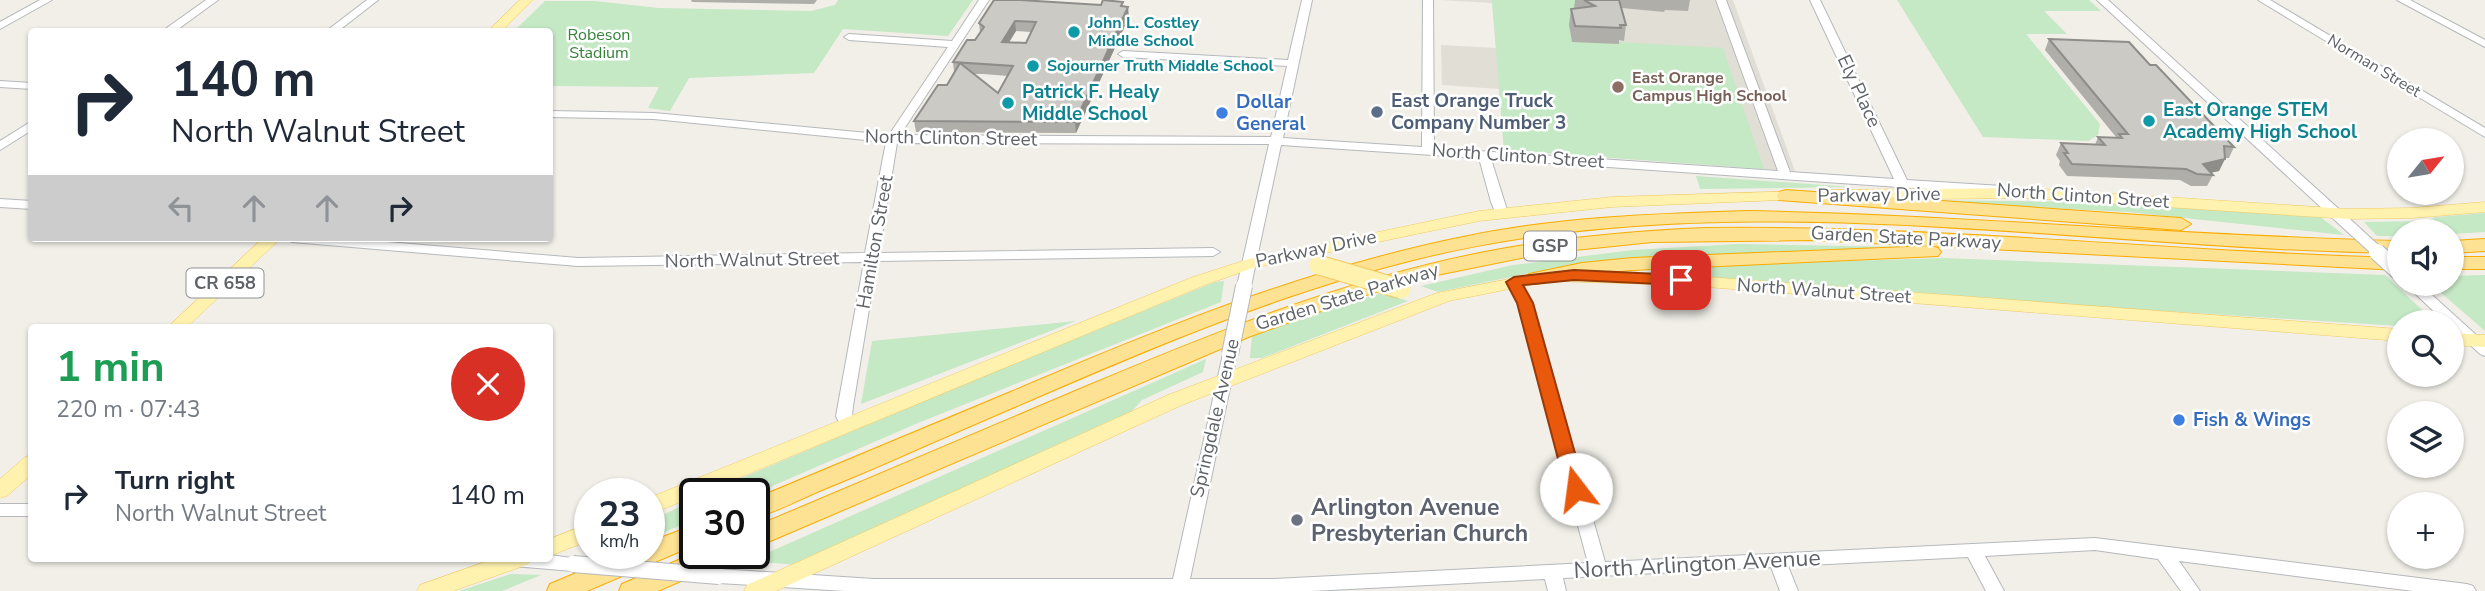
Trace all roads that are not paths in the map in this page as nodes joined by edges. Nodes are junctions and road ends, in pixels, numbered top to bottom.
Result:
1 (47, 0) edge
2 (212, 0) edge
3 (373, 0) edge
4 (527, 0) edge
5 (984, 0) edge
6 (1307, 0) edge
7 (1428, 0) edge
8 (1721, 0) edge
9 (1815, 0) edge
10 (2102, 0) edge
11 (2263, 0) edge
12 (2402, 0) edge
13 (0, 26) edge
14 (172, 28) edge
15 (335, 28) edge
16 (497, 28) edge
17 (849, 37) dead end
18 (954, 44) junction
19 (2485, 44) edge
20 (1123, 54) dead end
21 (1293, 64) junction
22 (0, 84) edge
23 (28, 86) edge
24 (553, 114) edge
25 (28, 127) edge
26 (2485, 133) edge
27 (892, 139) junction
28 (1274, 141) junction
29 (0, 146) edge
30 (1428, 150) junction
31 (1484, 154) junction
32 (1785, 174) junction
33 (1902, 182) junction
34 (2028, 193) junction
35 (1786, 196) junction
36 (0, 203) edge
37 (28, 205) edge
38 (2485, 207) edge
39 (1502, 213) junction
40 (2335, 214) junction
41 (269, 242) edge
42 (340, 242) edge
43 (1338, 244) junction
44 (2387, 245) edge
45 (2387, 246) edge
46 (2485, 246) edge
47 (2464, 247) edge
48 (1213, 252) dead end
49 (2194, 255) junction
50 (873, 258) junction
51 (2387, 261) edge
52 (2387, 263) edge
53 (2485, 263) edge
54 (1249, 264) junction
55 (2464, 264) edge
56 (1536, 278) junction
57 (1514, 282) junction
58 (2426, 296) edge
59 (1443, 297) junction
60 (180, 324) edge
61 (2387, 334) edge
62 (2481, 344) edge
63 (1223, 380) junction
64 (848, 425) junction
65 (28, 466) edge
66 (0, 491) edge
67 (665, 500) edge
68 (770, 502) edge
69 (0, 510) edge
70 (28, 510) edge
71 (770, 531) edge
72 (574, 538) edge
73 (679, 541) edge
74 (553, 547) edge
75 (1973, 550) junction
76 (2164, 553) junction
77 (1777, 560) junction
78 (507, 562) edge
79 (550, 562) edge
80 (679, 564) edge
81 (704, 569) edge
82 (737, 569) edge
83 (1598, 569) junction
84 (1552, 571) junction
85 (778, 581) junction
86 (2388, 586) edge
87 (1179, 589) edge
88 (428, 591) edge
89 (560, 591) edge
90 (632, 591) edge
91 (755, 591) edge
92 (1557, 591) edge
93 (1789, 591) edge
94 (1995, 591) edge
95 (2191, 591) edge
96 (2467, 591) edge

1 - 13 street
2 - 14 street
3 - 15 street
4 - 16 main road
5 - 18 street, Hamilton Street
6 - 21 street, Springdale Avenue
7 - 30 street
8 - 32 street
9 - 33 street, Ely Place
10 - 40 street
11 - 26 street, Norman Street
12 - 19 street
17 - 18 street
18 - 27 street, Hamilton Street
20 - 21 street
21 - 28 street, Springdale Avenue
22 - 23 street
24 - 27 street, North Clinton Street
25 - 29 street
27 - 28 street, North Clinton Street
27 - 50 street, Hamilton Street
28 - 30 street, North Clinton Street
28 - 54 street, Springdale Avenue
30 - 31 street, North Clinton Street
31 - 32 street, North Clinton Street
31 - 39 street
32 - 33 street, North Clinton Street
33 - 34 street, North Clinton Street
34 - 35 main road, Parkway Drive
34 - 40 main road, North Clinton Street
35 - 39 main road, Parkway Drive
35 - 44 highway
36 - 37 street
38 - 40 main road, North Clinton Street
39 - 43 main road, Parkway Drive
40 - 51 street, bridge
41 - 60 main road, CR 658
42 - 50 street, North Walnut Street
43 - 54 main road, Parkway Drive
43 - 59 main road, bridge
45 - 68 highway, Garden State Parkway / GSP
46 - 47 highway
48 - 50 street, North Walnut Street
49 - 52 highway, Garden State Parkway / GSP
49 - 56 highway
49 - 71 highway, Garden State Parkway / GSP
50 - 64 street, Hamilton Street
53 - 55 highway
54 - 63 street, Springdale Avenue, bridge
54 - 64 main road, Parkway Drive
56 - 57 main road, North Walnut Street
56 - 61 main road, North Walnut Street
57 - 59 main road, North Walnut Street
57 - 83 street
58 - 62 street
59 - 63 main road, North Walnut Street
63 - 85 main road
63 - 87 street, Springdale Avenue
64 - 67 main road, Parkway Drive
65 - 66 main road
69 - 70 street
72 - 74 main road
73 - 89 highway
75 - 76 street, North Arlington Avenue
75 - 77 street, North Arlington Avenue
75 - 94 street
76 - 86 street, North Arlington Avenue
76 - 95 street
77 - 83 street, North Arlington Avenue
77 - 93 street
78 - 88 main road
79 - 80 street, North Arlington Avenue, bridge
81 - 90 highway
82 - 85 street, North Arlington Avenue
83 - 84 street, North Arlington Avenue
84 - 87 street, North Arlington Avenue
84 - 92 street
85 - 87 street, North Arlington Avenue
85 - 91 main road
86 - 96 street, North Arlington Avenue

